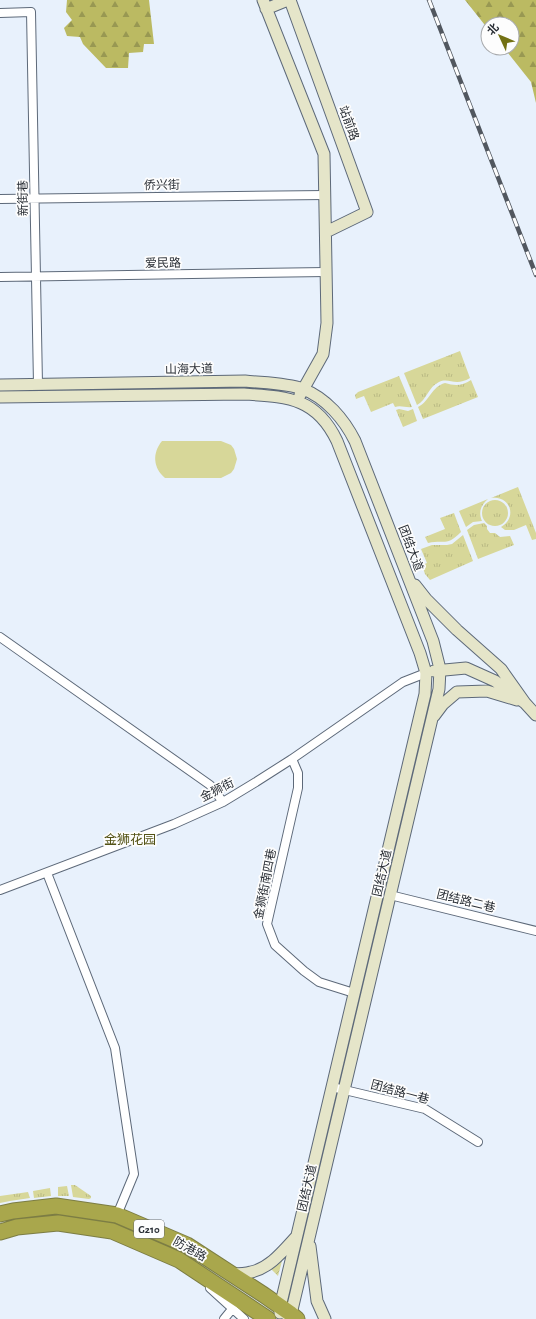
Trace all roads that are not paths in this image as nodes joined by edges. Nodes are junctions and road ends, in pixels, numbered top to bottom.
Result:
1 (289, 0) edge
2 (264, 4) edge
3 (0, 12) edge
4 (325, 195) junction
5 (0, 199) edge
6 (35, 199) junction
7 (326, 232) junction
8 (326, 272) junction
9 (36, 276) junction
10 (0, 277) edge
11 (38, 384) junction
12 (0, 385) edge
13 (303, 389) junction
14 (0, 397) edge
15 (296, 400) junction
16 (355, 441) joint
17 (409, 579) junction
18 (0, 637) edge
19 (440, 669) junction
20 (426, 673) junction
21 (525, 703) junction
22 (536, 715) edge
23 (432, 718) junction
24 (292, 759) junction
25 (223, 802) junction
26 (47, 872) junction
27 (0, 890) edge
28 (390, 895) junction
29 (536, 931) edge
30 (354, 992) junction
31 (332, 1087) junction
32 (344, 1090) junction
33 (478, 1142) dead end
34 (0, 1214) edge
35 (117, 1215) junction
36 (0, 1232) edge
37 (296, 1237) junction
38 (309, 1240) junction
39 (179, 1260) junction
40 (232, 1274) junction
41 (233, 1308) junction
42 (287, 1315) edge
43 (224, 1319) edge
44 (244, 1319) edge
45 (268, 1319) edge
46 (325, 1319) edge

1 - 2 main road, 站前路
1 - 7 main road, 站前路
2 - 4 main road, 站前路
3 - 6 street, 新街巷
4 - 6 street, 侨兴街
4 - 7 main road, 站前路
5 - 6 street, 侨兴街
6 - 9 street, 新街巷
7 - 8 main road, 站前路
8 - 9 street, 爱民路
8 - 13 main road, 站前路
9 - 10 street, 爱民路
9 - 11 street, 新街巷
11 - 12 main road, 山海大道
11 - 13 main road, 山海大道
13 - 15 main road, 站前路
13 - 16 main road, 山海大道
14 - 15 main road
15 - 20 main road, 团结大道
16 - 17 main road, 团结大道
17 - 19 main road, 团结大道
17 - 21 main road
18 - 25 street
19 - 20 main road
19 - 21 main road
19 - 23 main road, 团结大道
20 - 24 street, 金狮街
20 - 30 main road, 团结大道
21 - 22 main road
21 - 23 main road
23 - 28 main road, 团结大道
24 - 25 street, 金狮街
24 - 30 street, 金狮街南四巷
25 - 26 street, 金狮街
26 - 27 street, 金狮街
26 - 35 street
28 - 29 street, 团结路二巷
28 - 32 main road, 团结大道
30 - 31 main road, 团结大道
31 - 32 street, 团结路一巷
31 - 37 main road, 团结大道
32 - 33 street, 团结路一巷
32 - 38 main road, 团结大道
34 - 35 highway, 防港路 / G210
35 - 40 highway, 防港路 / G210
36 - 39 highway, 防港路 / G210
37 - 40 main road
37 - 42 main road, 团结大道
38 - 42 main road, 团结大道
38 - 46 main road
39 - 41 street
39 - 45 highway, 防港路 / G210
40 - 42 highway, 防港路 / G210
41 - 43 street
41 - 44 street

